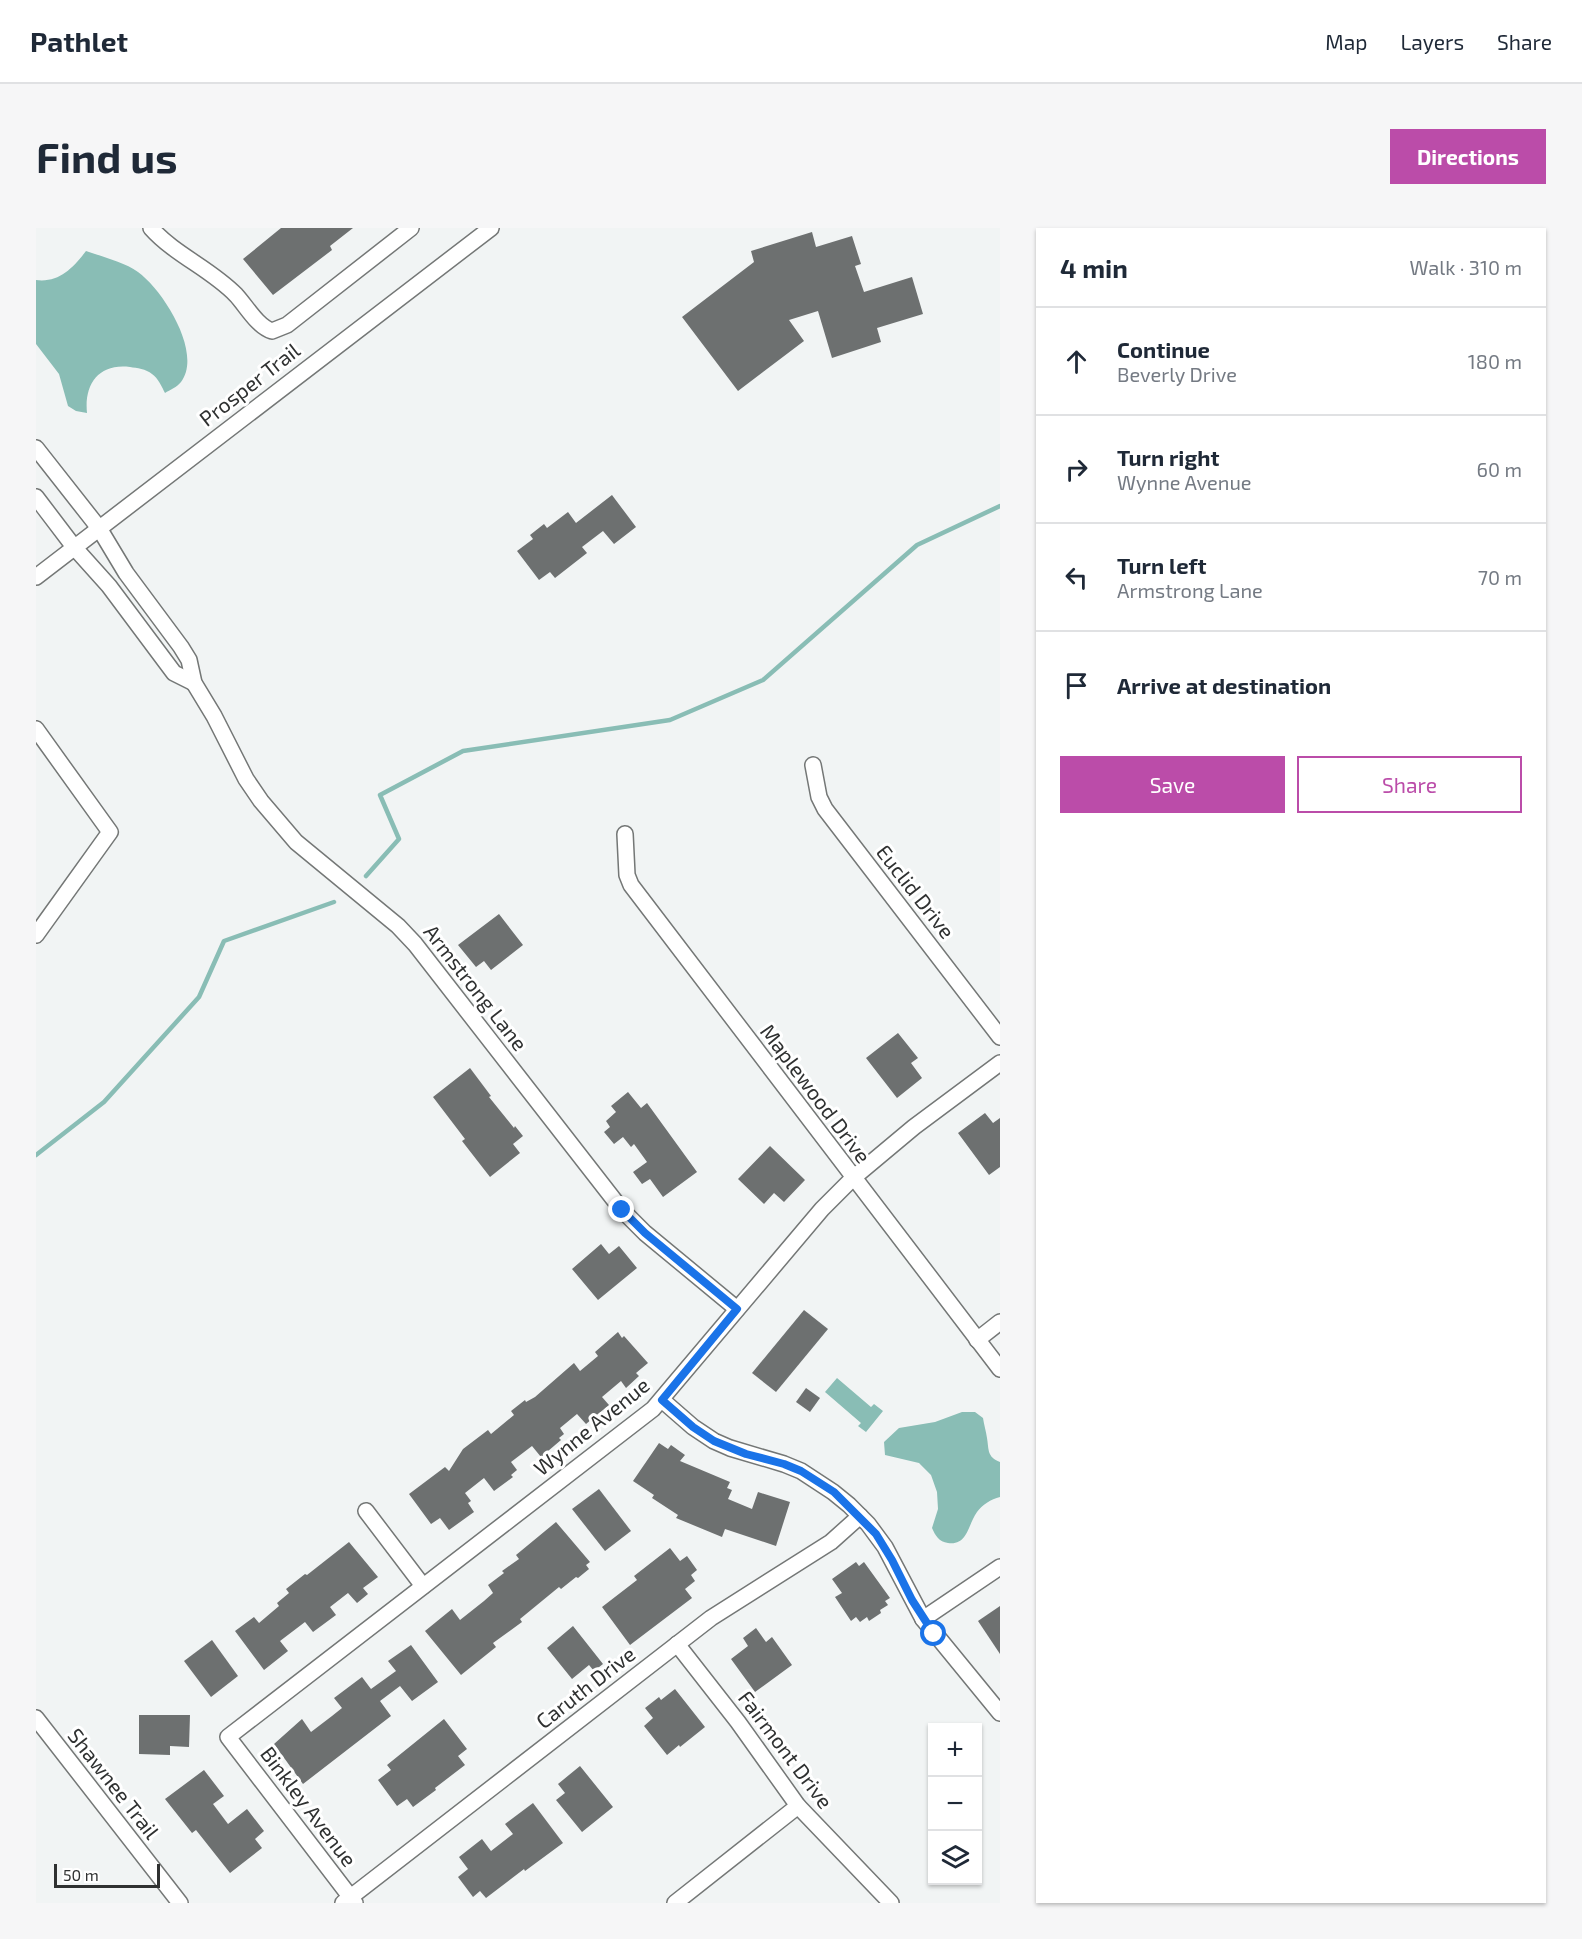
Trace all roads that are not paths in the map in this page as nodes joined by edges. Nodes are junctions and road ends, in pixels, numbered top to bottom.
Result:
1 (151, 228) edge
2 (411, 228) edge
3 (491, 228) edge
4 (36, 447) edge
5 (36, 497) edge
6 (99, 528) junction
7 (74, 547) junction
8 (36, 577) edge
9 (194, 683) junction
10 (36, 729) edge
11 (813, 765) dead end
12 (625, 834) dead end
13 (37, 930) edge
14 (1000, 1036) edge
15 (1000, 1063) edge
16 (853, 1178) junction
17 (737, 1309) junction
18 (1000, 1322) edge
19 (977, 1340) junction
20 (1000, 1369) edge
21 (662, 1400) junction
22 (366, 1511) dead end
23 (860, 1516) junction
24 (1000, 1567) edge
25 (423, 1586) junction
26 (923, 1619) junction
27 (677, 1644) junction
28 (1000, 1713) edge
29 (36, 1718) edge
30 (228, 1737) joint
31 (798, 1806) junction
32 (350, 1901) edge
33 (180, 1903) edge
34 (675, 1903) edge
35 (891, 1903) edge

1 - 2 street
3 - 6 street, Prosper Trail
4 - 6 street, Armstrong Lane
5 - 7 street, Armstrong Lane
6 - 7 street, Prosper Trail
6 - 9 street, Armstrong Lane
7 - 8 street, Prosper Trail
7 - 9 street, Armstrong Lane
9 - 17 street, Armstrong Lane
10 - 13 street
11 - 14 street, Euclid Drive
12 - 16 street, Maplewood Drive
15 - 16 street, Wynne Avenue
16 - 17 street, Wynne Avenue
16 - 19 street, Maplewood Drive
17 - 21 street, Wynne Avenue
18 - 19 street
19 - 20 street, Maplewood Drive
21 - 23 street
21 - 25 street, Wynne Avenue
22 - 25 street
23 - 26 street
23 - 27 street, Caruth Drive
24 - 26 street
25 - 30 street, Wynne Avenue
26 - 28 street
27 - 31 street, Fairmont Drive
27 - 32 street, Caruth Drive
29 - 33 street, Shawnee Trail
30 - 32 street, Binkley Avenue
31 - 34 street
31 - 35 street, Fairmont Drive

